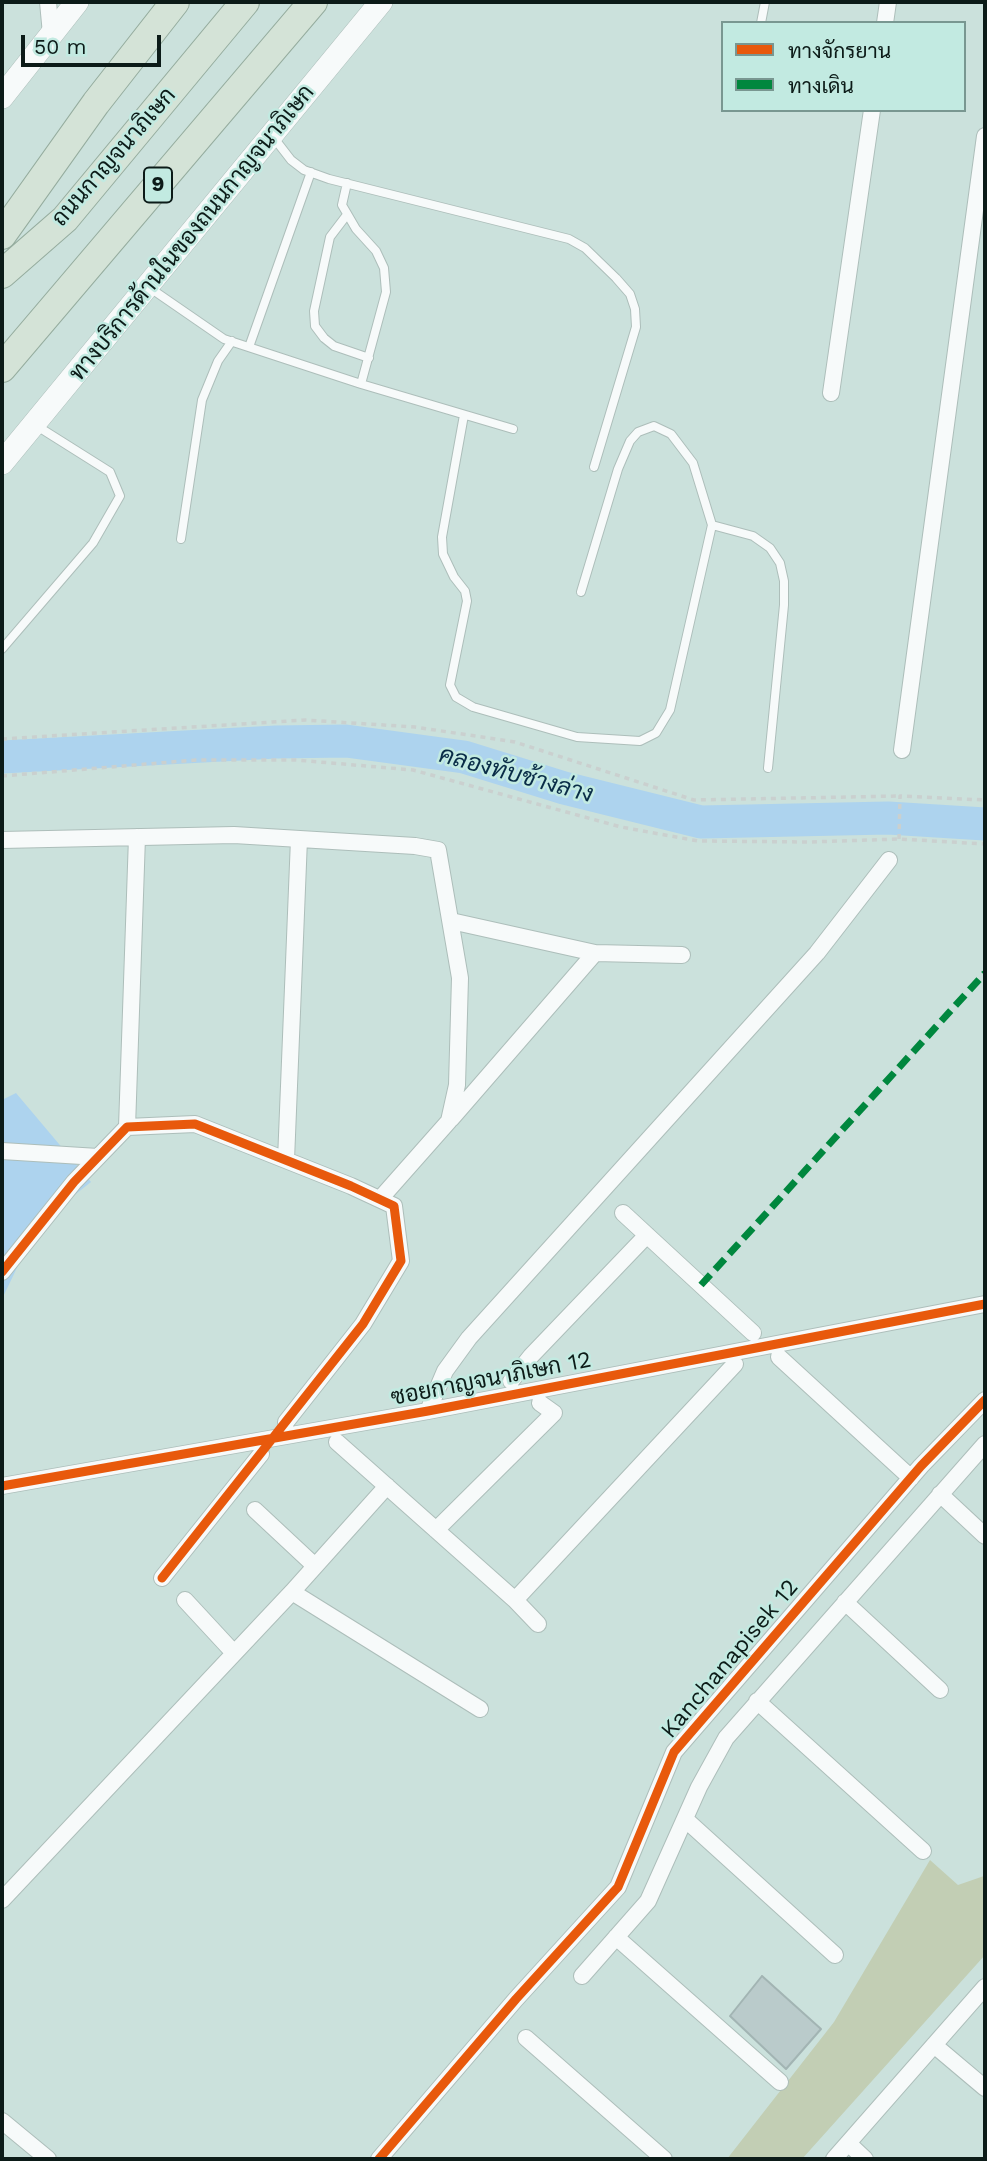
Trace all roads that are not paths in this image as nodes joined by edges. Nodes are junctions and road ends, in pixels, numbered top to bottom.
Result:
1 (48, 2) edge
2 (77, 2) edge
3 (175, 2) edge
4 (245, 2) edge
5 (313, 2) edge
6 (381, 2) edge
7 (765, 2) edge
8 (888, 2) edge
9 (761, 21) edge
10 (885, 21) edge
11 (51, 34) junction
12 (4, 89) edge
13 (872, 112) edge
14 (272, 136) junction
15 (985, 136) edge
16 (311, 173) junction
17 (347, 183) junction
18 (346, 216) junction
19 (2, 234) edge
20 (2, 274) edge
21 (148, 286) junction
22 (232, 341) junction
23 (249, 347) junction
24 (369, 358) junction
25 (2, 368) edge
26 (361, 384) junction
27 (831, 393) dead end
28 (464, 415) junction
29 (34, 424) junction
30 (513, 429) dead end
31 (2, 463) edge
32 (594, 467) dead end
33 (712, 525) junction
34 (180, 539) dead end
35 (581, 592) dead end
36 (2, 649) edge
37 (902, 750) dead end
38 (768, 768) dead end
39 (137, 837) junction
40 (299, 839) junction
41 (2, 840) edge
42 (889, 860) dead end
43 (451, 921) junction
44 (595, 953) junction
45 (681, 955) dead end
46 (449, 1121) junction
47 (127, 1127) junction
48 (2, 1151) edge
49 (98, 1157) junction
50 (286, 1160) junction
51 (380, 1199) junction
52 (623, 1213) dead end
53 (647, 1235) junction
54 (2, 1272) edge
55 (985, 1304) edge
56 (757, 1337) dead end
57 (779, 1357) dead end
58 (735, 1364) dead end
59 (510, 1381) dead end
60 (985, 1400) edge
61 (540, 1403) dead end
62 (428, 1411) junction
63 (286, 1422) dead end
64 (337, 1441) dead end
65 (985, 1444) edge
66 (261, 1454) dead end
67 (911, 1478) junction
68 (2, 1486) edge
69 (387, 1486) junction
70 (940, 1494) junction
71 (255, 1510) dead end
72 (436, 1530) junction
73 (985, 1536) edge
74 (315, 1566) junction
75 (162, 1578) dead end
76 (292, 1592) junction
77 (186, 1600) dead end
78 (515, 1600) junction
79 (845, 1602) junction
80 (538, 1624) dead end
81 (234, 1653) junction
82 (940, 1690) dead end
83 (757, 1701) junction
84 (480, 1709) dead end
85 (685, 1819) junction
86 (923, 1851) dead end
87 (2, 1900) edge
88 (616, 1937) junction
89 (835, 1955) dead end
90 (582, 1976) dead end
91 (985, 1987) edge
92 (526, 2038) dead end
93 (934, 2045) junction
94 (780, 2082) dead end
95 (985, 2088) edge
96 (2, 2121) edge
97 (848, 2143) junction
98 (48, 2159) edge
99 (379, 2159) edge
100 (664, 2159) edge
101 (834, 2159) edge
102 (865, 2159) edge

1 - 11 street
2 - 11 main road
3 - 19 highway, ถนนกาญจนาภิเษก
4 - 20 highway, ถนนกาญจนาภิเษก / 9
5 - 25 highway, 9
6 - 14 main road, ทางบริการด้านในของถนนกาญจนาภิเษก
7 - 9 lane
8 - 10 street
11 - 12 main road
13 - 27 street
14 - 16 lane
14 - 21 main road, ทางบริการด้านในของถนนกาญจนาภิเษก
15 - 37 street
16 - 17 lane
16 - 23 lane
17 - 18 lane
17 - 32 lane
18 - 24 lane
18 - 24 lane
21 - 22 lane
21 - 29 main road, ทางบริการด้านในของถนนกาญจนาภิเษก
22 - 23 lane
22 - 34 lane
23 - 26 lane
24 - 26 lane
26 - 28 lane
28 - 30 lane
28 - 33 lane
29 - 31 main road, ทางบริการด้านในของถนนกาญจนาภิเษก
29 - 36 lane
33 - 35 lane
33 - 38 lane
39 - 40 street
39 - 41 street
39 - 47 street
40 - 43 street
40 - 50 street
42 - 62 street
43 - 44 street
43 - 46 street
44 - 45 street
44 - 46 street
46 - 51 street
47 - 49 street
47 - 50 street
48 - 49 street
49 - 54 street
50 - 51 street
51 - 63 street
52 - 53 street
53 - 56 street
53 - 59 street
55 - 62 street, ซอยกาญจนาภิเษก 12
57 - 67 street
58 - 78 street
60 - 67 street, Kanchanapisek 12
61 - 72 street
62 - 68 street, ซอยกาญจนาภิเษก 12
64 - 69 street
65 - 70 street
66 - 75 street
67 - 99 street, Kanchanapisek 12
69 - 72 street
69 - 74 street
70 - 73 street
70 - 79 street
71 - 74 street
72 - 78 street
74 - 76 street
76 - 81 street
76 - 84 street
77 - 81 street
78 - 80 street
79 - 82 street
79 - 83 street
81 - 87 street
83 - 85 street
83 - 86 street
85 - 88 street
85 - 89 street
88 - 90 street
88 - 94 street
91 - 93 street
92 - 100 street
93 - 95 street
93 - 97 street
96 - 98 street
97 - 101 street
97 - 102 street

